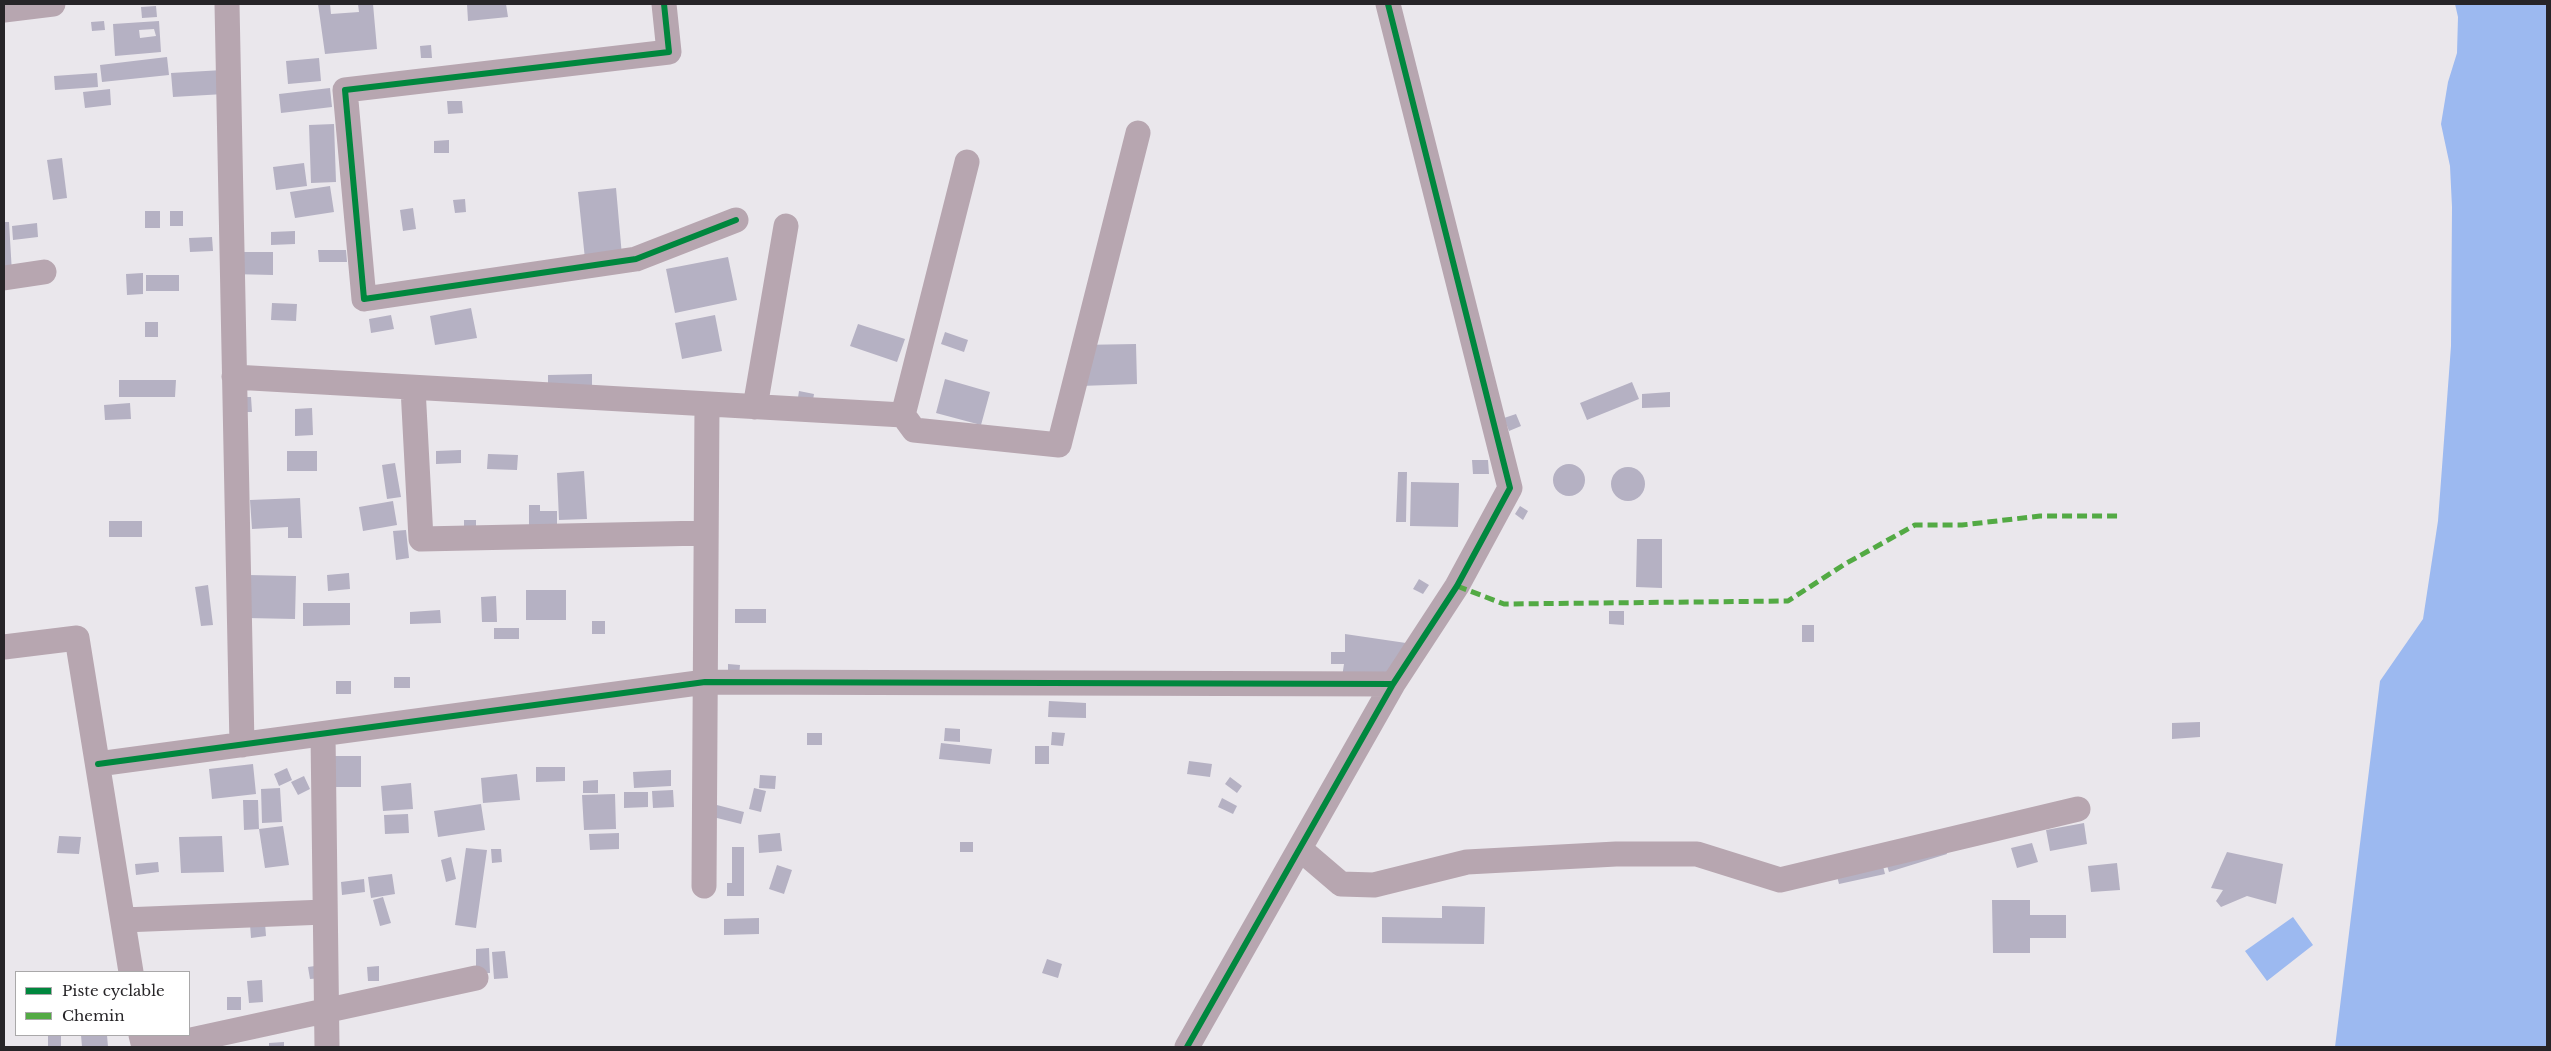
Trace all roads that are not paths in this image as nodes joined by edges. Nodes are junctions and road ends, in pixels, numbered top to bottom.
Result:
1 (53, 4) edge
2 (226, 4) edge
3 (664, 4) edge
4 (1388, 4) edge
5 (4, 10) edge
6 (1138, 133) dead end
7 (967, 162) dead end
8 (736, 220) dead end
9 (786, 226) dead end
10 (44, 272) dead end
11 (4, 278) edge
12 (234, 377) junction
13 (413, 388) junction
14 (706, 404) junction
15 (754, 407) junction
16 (903, 415) junction
17 (706, 533) junction
18 (4, 647) edge
19 (705, 682) junction
20 (1393, 684) junction
21 (323, 734) junction
22 (242, 745) junction
23 (98, 764) junction
24 (2078, 809) dead end
25 (1300, 849) junction
26 (704, 886) dead end
27 (325, 912) junction
28 (123, 920) junction
29 (131, 971) edge
30 (476, 978) dead end
31 (326, 1010) junction
32 (158, 1047) edge
33 (327, 1047) edge
34 (1187, 1047) edge

1 - 5 street
2 - 12 street
3 - 8 street
4 - 20 street
6 - 16 street
7 - 16 street
9 - 15 street
10 - 11 street
12 - 13 street
12 - 22 street
13 - 14 street
13 - 17 street
14 - 15 street
14 - 17 street
15 - 16 street
17 - 19 street
18 - 23 street
19 - 20 street
19 - 21 street
19 - 26 street
20 - 25 street
21 - 22 street
21 - 27 street
22 - 23 street
23 - 28 street
24 - 25 street
25 - 34 street
27 - 28 street
27 - 31 street
28 - 29 street
30 - 31 street
31 - 32 street
31 - 33 street

